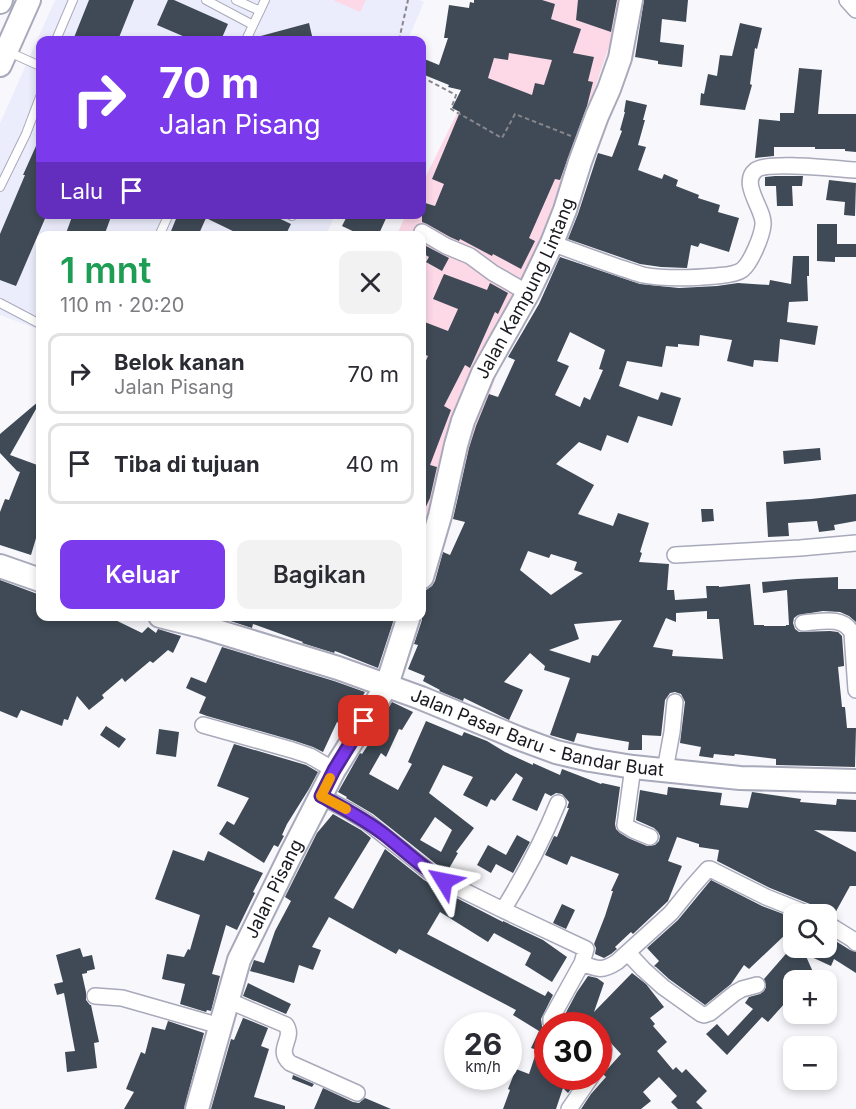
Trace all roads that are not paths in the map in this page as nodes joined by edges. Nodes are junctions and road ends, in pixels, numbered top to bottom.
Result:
1 (29, 0) edge
2 (73, 0) edge
3 (206, 0) edge
4 (236, 0) edge
5 (265, 0) edge
6 (631, 0) edge
7 (846, 0) edge
8 (856, 10) edge
9 (260, 11) junction
10 (253, 25) junction
11 (58, 36) edge
12 (248, 36) edge
13 (2, 55) edge
14 (36, 65) edge
15 (36, 108) edge
16 (856, 170) edge
17 (0, 187) edge
18 (426, 234) edge
19 (552, 243) junction
20 (528, 293) junction
21 (0, 303) edge
22 (36, 322) edge
23 (856, 543) edge
24 (675, 555) dead end
25 (426, 563) edge
26 (0, 566) edge
27 (36, 579) edge
28 (180, 621) edge
29 (407, 621) edge
30 (803, 623) dead end
31 (387, 685) junction
32 (856, 690) edge
33 (675, 702) dead end
34 (203, 725) dead end
35 (633, 767) junction
36 (334, 770) junction
37 (665, 770) junction
38 (856, 781) edge
39 (321, 796) junction
40 (558, 803) dead end
41 (650, 837) dead end
42 (784, 904) edge
43 (503, 910) junction
44 (837, 929) edge
45 (856, 943) edge
46 (628, 953) junction
47 (582, 963) junction
48 (757, 985) dead end
49 (95, 996) dead end
50 (227, 1000) junction
51 (555, 1012) edge
52 (220, 1026) junction
53 (582, 1090) edge
54 (357, 1093) dead end
55 (196, 1109) edge
56 (569, 1109) edge

1 - 13 street
2 - 11 lane
3 - 10 lane
4 - 9 lane
5 - 9 lane
6 - 19 street, Jalan Kampung Lintang
7 - 8 street
9 - 10 lane
10 - 12 lane
13 - 14 lane
15 - 17 lane
16 - 19 street
18 - 20 street
19 - 20 street, Jalan Kampung Lintang
20 - 25 street, Jalan Kampung Lintang
21 - 22 lane
23 - 24 street
26 - 27 street
28 - 31 street, Jalan Pasar Baru - Bandar Buat
29 - 31 street
30 - 32 street
31 - 35 street, Jalan Pasar Baru - Bandar Buat
31 - 36 street, Jalan Pisang
33 - 37 street
34 - 36 street
35 - 37 street, Jalan Pasar Baru - Bandar Buat
35 - 41 street
36 - 39 street, Jalan Pisang
37 - 38 street, Jalan Pasar Baru - Bandar Buat
39 - 43 street
39 - 50 street, Jalan Pisang
40 - 43 street
42 - 46 street
43 - 47 street
44 - 45 street
46 - 47 street
46 - 48 street
47 - 51 street
49 - 52 street
50 - 52 street, Jalan Pisang
50 - 54 street
52 - 55 street, Jalan Pisang
53 - 56 street

